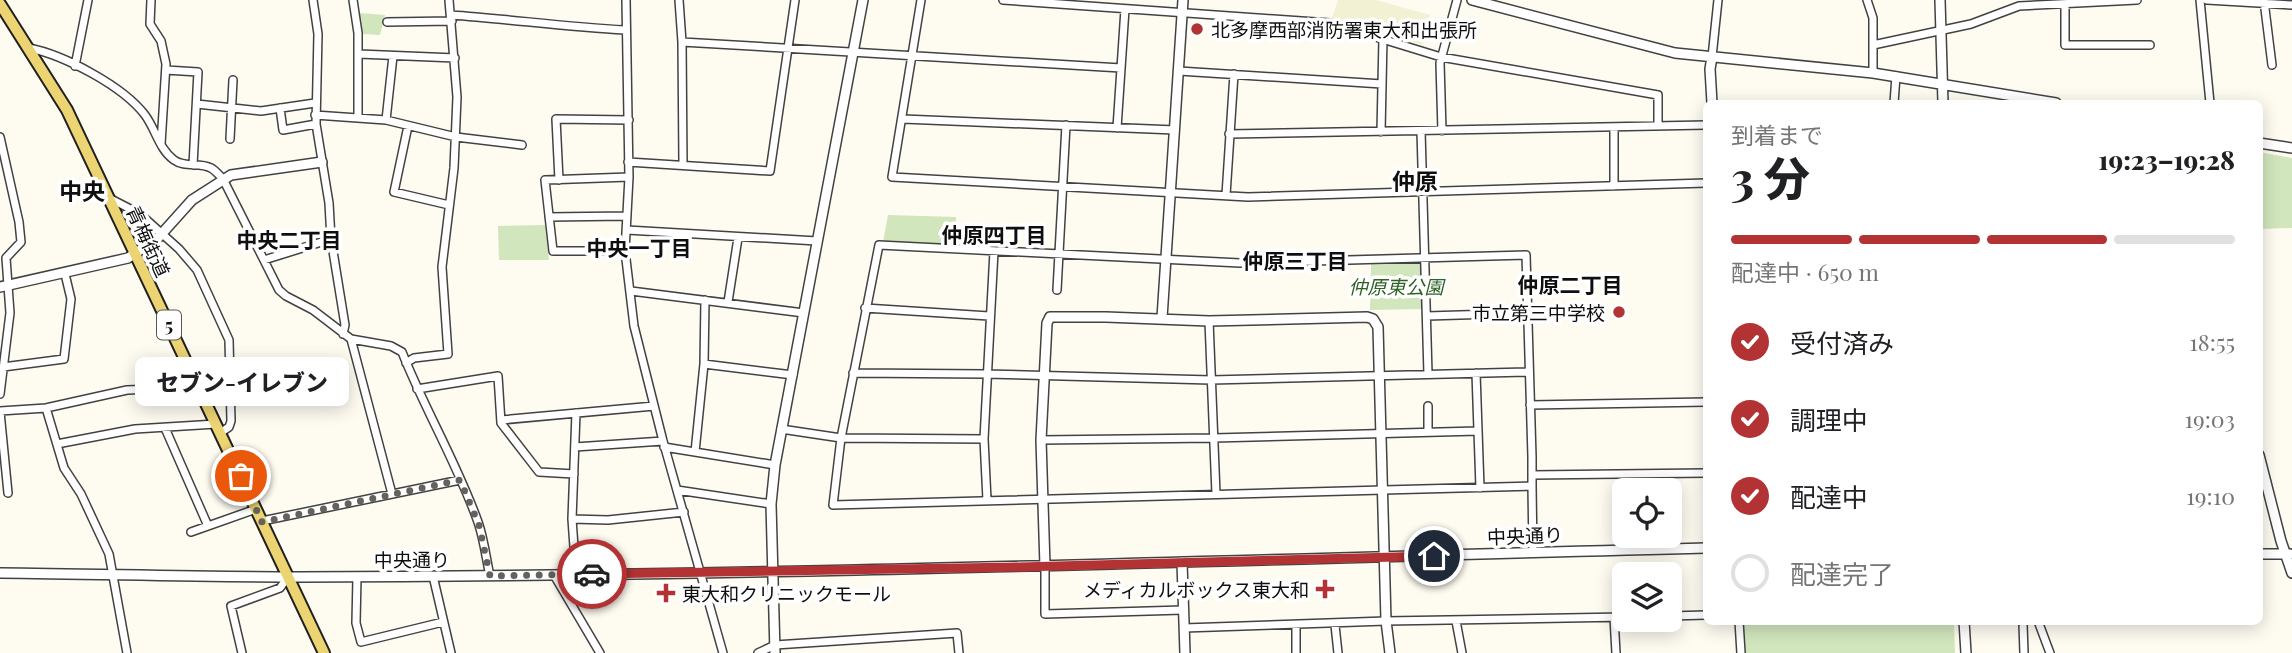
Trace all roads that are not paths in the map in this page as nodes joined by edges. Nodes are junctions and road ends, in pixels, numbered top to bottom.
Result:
1 (88, 0) edge
2 (151, 0) edge
3 (313, 0) edge
4 (354, 0) edge
5 (449, 0) edge
6 (626, 0) edge
7 (679, 0) edge
8 (795, 0) edge
9 (863, 0) edge
10 (921, 0) edge
11 (1003, 0) edge
12 (1184, 0) edge
13 (1457, 0) edge
14 (1472, 0) edge
15 (1717, 0) edge
16 (1867, 0) edge
17 (1940, 0) edge
18 (2137, 0) edge
19 (2200, 0) edge
20 (2207, 0) edge
21 (2069, 2) edge
22 (2264, 2) edge
23 (0, 4) edge
24 (2292, 5) edge
25 (1125, 9) junction
26 (1183, 12) junction
27 (451, 18) junction
28 (387, 22) dead end
29 (625, 30) junction
30 (1941, 30) junction
31 (1383, 38) junction
32 (682, 42) junction
33 (2150, 45) dead end
34 (1873, 46) junction
35 (29, 48) junction
36 (790, 48) junction
37 (853, 52) junction
38 (359, 54) junction
39 (393, 55) junction
40 (913, 55) junction
41 (1441, 57) junction
42 (1712, 57) junction
43 (455, 58) junction
44 (2272, 65) dead end
45 (75, 66) junction
46 (1121, 68) junction
47 (166, 70) junction
48 (1179, 71) junction
49 (1874, 73) junction
50 (1234, 74) junction
51 (1896, 76) junction
52 (233, 80) dead end
53 (1382, 84) junction
54 (1941, 85) junction
55 (1712, 100) edge
56 (1894, 100) edge
57 (1942, 100) edge
58 (2037, 100) edge
59 (2210, 100) edge
60 (315, 103) junction
61 (197, 104) junction
62 (232, 108) junction
63 (280, 108) junction
64 (315, 115) junction
65 (358, 118) junction
66 (903, 119) junction
67 (386, 120) junction
68 (629, 120) junction
69 (316, 124) junction
70 (1066, 125) junction
71 (1703, 125) edge
72 (408, 126) junction
73 (1658, 126) junction
74 (1614, 127) junction
75 (1117, 128) junction
76 (1175, 130) junction
77 (1421, 131) junction
78 (1442, 131) junction
79 (1381, 132) junction
80 (1230, 134) junction
81 (0, 137) edge
82 (456, 138) junction
83 (230, 139) dead end
84 (2263, 144) edge
85 (161, 145) junction
86 (522, 145) dead end
87 (2292, 148) edge
88 (322, 162) junction
89 (628, 162) junction
90 (193, 165) junction
91 (683, 165) junction
92 (629, 177) junction
93 (223, 179) junction
94 (559, 180) junction
95 (1703, 183) edge
96 (1614, 186) junction
97 (1062, 187) junction
98 (1423, 191) junction
99 (1171, 192) junction
100 (1226, 195) junction
101 (109, 198) junction
102 (449, 205) junction
103 (627, 216) junction
104 (549, 217) junction
105 (627, 230) junction
106 (163, 233) junction
107 (738, 238) junction
108 (331, 239) junction
109 (817, 241) junction
110 (625, 251) junction
111 (993, 251) junction
112 (136, 254) junction
113 (1059, 254) junction
114 (1425, 259) junction
115 (264, 260) junction
116 (1166, 260) junction
117 (65, 274) junction
118 (4, 287) edge
119 (1057, 290) dead end
120 (631, 291) junction
121 (705, 300) junction
122 (728, 302) junction
123 (865, 308) junction
124 (804, 313) junction
125 (1528, 313) junction
126 (989, 316) junction
127 (1426, 316) junction
128 (1162, 318) junction
129 (1209, 321) junction
130 (343, 334) junction
131 (4, 337) edge
132 (351, 339) junction
133 (406, 363) junction
134 (704, 364) junction
135 (3, 367) junction
136 (1529, 372) junction
137 (853, 373) junction
138 (1476, 373) junction
139 (986, 374) junction
140 (1428, 374) junction
141 (793, 375) junction
142 (1379, 376) junction
143 (1044, 377) junction
144 (1211, 380) junction
145 (195, 381) junction
146 (417, 389) junction
147 (0, 394) edge
148 (1703, 402) edge
149 (1530, 405) junction
150 (654, 406) junction
151 (1428, 406) dead end
152 (46, 408) junction
153 (0, 412) edge
154 (576, 413) junction
155 (501, 421) junction
156 (165, 428) junction
157 (218, 429) junction
158 (781, 429) junction
159 (1478, 431) junction
160 (1428, 432) junction
161 (1380, 433) junction
162 (841, 438) junction
163 (1214, 438) junction
164 (984, 439) junction
165 (1041, 440) junction
166 (57, 444) junction
167 (664, 444) junction
168 (575, 447) junction
169 (695, 452) junction
170 (775, 465) junction
171 (2263, 468) edge
172 (1703, 473) edge
173 (574, 474) junction
174 (1532, 475) junction
175 (460, 480) junction
176 (1532, 486) junction
177 (1480, 488) junction
178 (677, 490) junction
179 (1382, 490) junction
180 (8, 493) dead end
181 (392, 494) junction
182 (1216, 494) junction
183 (1041, 499) junction
184 (987, 500) junction
185 (771, 504) junction
186 (256, 509) junction
187 (684, 512) junction
188 (572, 519) junction
189 (262, 522) junction
190 (208, 526) junction
191 (191, 532) dead end
192 (1703, 548) edge
193 (1533, 553) junction
194 (2263, 554) edge
195 (2289, 554) edge
196 (1384, 557) junction
197 (1182, 562) junction
198 (1045, 566) junction
199 (772, 571) junction
200 (0, 573) edge
201 (702, 573) junction
202 (2292, 573) edge
203 (114, 575) junction
204 (554, 575) junction
205 (576, 575) junction
206 (433, 576) junction
207 (490, 576) junction
208 (288, 577) junction
209 (357, 577) junction
210 (1183, 610) junction
211 (1703, 615) edge
212 (1682, 616) edge
213 (1612, 617) edge
214 (1386, 621) junction
215 (1456, 621) junction
216 (443, 622) junction
217 (1335, 625) junction
218 (1739, 625) edge
219 (1964, 625) edge
220 (2023, 625) edge
221 (2040, 625) edge
222 (1296, 626) junction
223 (1184, 628) junction
224 (1615, 632) edge
225 (789, 644) junction
226 (775, 649) edge
227 (127, 653) edge
228 (243, 653) edge
229 (324, 653) edge
230 (451, 653) edge
231 (600, 653) edge
232 (723, 653) edge
233 (758, 653) edge
234 (790, 653) edge
235 (959, 653) edge
236 (1185, 653) edge
237 (1296, 653) edge
238 (1338, 653) edge
239 (1390, 653) edge
240 (1462, 653) edge
241 (1616, 653) edge
242 (1741, 653) edge
243 (1966, 653) edge
244 (2024, 653) edge
245 (2050, 653) edge

1 - 45 street
2 - 47 street
3 - 60 street
4 - 38 street
5 - 27 street
6 - 29 street
7 - 32 street
8 - 36 street
9 - 37 street
10 - 40 street
11 - 25 street
12 - 26 street
13 - 41 street
14 - 42 street
15 - 42 street
16 - 34 street
17 - 30 street
18 - 21 street
19 - 59 street
20 - 22 street
21 - 30 street
21 - 33 street
22 - 24 street
22 - 44 street
23 - 35 main road, 青梅街道 / 5
25 - 26 street
25 - 46 street
26 - 31 street
26 - 48 street
27 - 28 street
27 - 29 street
27 - 43 street
29 - 68 street
30 - 34 street
30 - 54 street
31 - 41 street
31 - 53 street
32 - 36 street
32 - 91 street
34 - 49 street
35 - 45 street
35 - 101 main road, 青梅街道 / 5
36 - 37 street
36 - 91 street
37 - 40 street
37 - 109 street
38 - 39 street
38 - 65 street
39 - 43 street
39 - 67 street
40 - 46 street
40 - 66 street
41 - 73 street
41 - 78 street
42 - 49 street
42 - 55 street
43 - 82 street
45 - 85 street
46 - 75 street
47 - 61 street
47 - 85 street
48 - 50 street
48 - 76 street
49 - 51 street
50 - 53 street
50 - 80 street
51 - 54 street
51 - 56 street
52 - 62 street
53 - 79 street
54 - 57 street
54 - 58 street
60 - 63 street
60 - 64 street
61 - 62 street
61 - 90 street
62 - 63 street
62 - 83 street
63 - 69 street
64 - 65 street
64 - 69 street
65 - 67 street
66 - 70 street
66 - 97 street
67 - 72 street
68 - 89 street
68 - 94 street
69 - 88 street
70 - 75 street
70 - 97 street
71 - 73 street
72 - 82 street
72 - 102 street
73 - 74 street
74 - 78 street
74 - 96 street
75 - 76 street
76 - 99 street
77 - 78 street
77 - 79 street
77 - 98 street
79 - 80 street
80 - 100 street
81 - 118 street
82 - 86 street
82 - 102 street
84 - 87 street
85 - 90 street
88 - 93 street
88 - 108 street
89 - 91 street
89 - 92 street
90 - 93 street
92 - 94 street
92 - 103 street
93 - 106 street
93 - 115 street
94 - 104 street
95 - 96 street
96 - 98 street
97 - 99 street
97 - 113 street
98 - 100 street
98 - 114 street
99 - 100 street
99 - 116 street
101 - 106 street
101 - 112 main road, 青梅街道 / 5
102 - 133 street
103 - 104 street
103 - 105 street
104 - 110 street
105 - 107 street
105 - 110 street
106 - 112 street
106 - 157 street
107 - 109 street
107 - 122 street
108 - 115 street
108 - 130 street
109 - 124 street
110 - 120 street
111 - 113 street
111 - 123 street
111 - 126 street
112 - 117 street
112 - 145 main road, 青梅街道 / 5
113 - 116 street
113 - 119 street
114 - 116 street
114 - 125 street
114 - 127 street
115 - 130 street
116 - 128 street
117 - 118 street
117 - 135 street
118 - 131 street
120 - 121 street
120 - 150 street
121 - 122 street
121 - 134 street
122 - 124 street
123 - 126 street
123 - 137 street
124 - 141 street
125 - 127 street
125 - 136 street
126 - 139 street
127 - 140 street
128 - 129 street
128 - 143 street
129 - 142 street
129 - 144 street
130 - 132 street
131 - 135 street
132 - 133 street
132 - 181 street
133 - 146 street
134 - 141 street
134 - 169 street
135 - 147 street
136 - 138 street
136 - 149 street
137 - 139 street
137 - 162 street
138 - 140 street
138 - 159 street
139 - 143 street
139 - 164 street
140 - 142 street
141 - 158 street
142 - 144 street
142 - 161 street
143 - 144 street
143 - 165 street
144 - 163 street
145 - 152 street
145 - 157 main road, 青梅街道 / 5
146 - 155 street
146 - 175 street
148 - 149 street
149 - 174 street
150 - 154 street
150 - 167 street
151 - 160 street
152 - 153 street
152 - 166 street
153 - 180 street
154 - 155 street
154 - 168 street
155 - 173 street
156 - 157 street
156 - 166 street
156 - 190 street
157 - 186 main road, 青梅街道 / 5
158 - 162 street
158 - 170 street
159 - 160 street
159 - 177 street
160 - 161 street
161 - 163 street
161 - 179 street
162 - 164 street
162 - 184 street
163 - 165 street
163 - 182 street
164 - 184 street
165 - 183 street
166 - 203 street
167 - 168 street
167 - 169 street
167 - 178 street
168 - 173 street
169 - 170 street
170 - 185 street
171 - 195 street
172 - 174 street
173 - 188 street
174 - 176 street
175 - 181 street
175 - 207 street
176 - 177 street
176 - 193 street
177 - 179 street
178 - 185 street
178 - 187 street
179 - 182 street
179 - 196 street
181 - 189 street
182 - 183 street
183 - 184 street
183 - 198 street
185 - 199 street
186 - 189 main road, 青梅街道 / 5
186 - 190 street
187 - 188 street
187 - 201 street
188 - 205 street
189 - 208 main road, 青梅街道 / 5
190 - 191 street
192 - 193 street, 中央通り
193 - 196 street, 中央通り
194 - 195 street
195 - 202 street
196 - 197 street, 中央通り
196 - 214 street
197 - 198 street, 中央通り
197 - 210 street
198 - 199 street, 中央通り
198 - 210 street
199 - 201 street, 中央通り
199 - 226 street
200 - 203 street, 中央通り
201 - 205 street, 中央通り
201 - 232 street
203 - 208 street, 中央通り
203 - 227 street
204 - 205 street, 中央通り
204 - 207 street, 中央通り
204 - 231 street
206 - 207 street, 中央通り
206 - 209 street, 中央通り
206 - 216 street
208 - 209 street, 中央通り
208 - 228 street
208 - 229 main road, 青梅街道 / 5
209 - 216 street
210 - 223 street
211 - 212 street
213 - 215 street
214 - 215 street
214 - 217 street
214 - 239 street
215 - 240 street
216 - 230 street
217 - 222 street
217 - 238 street
218 - 242 street
219 - 243 street
220 - 244 street
221 - 245 street
222 - 223 street
222 - 237 street
223 - 236 street
224 - 241 street
225 - 226 street
225 - 234 street
225 - 235 street
226 - 233 street

